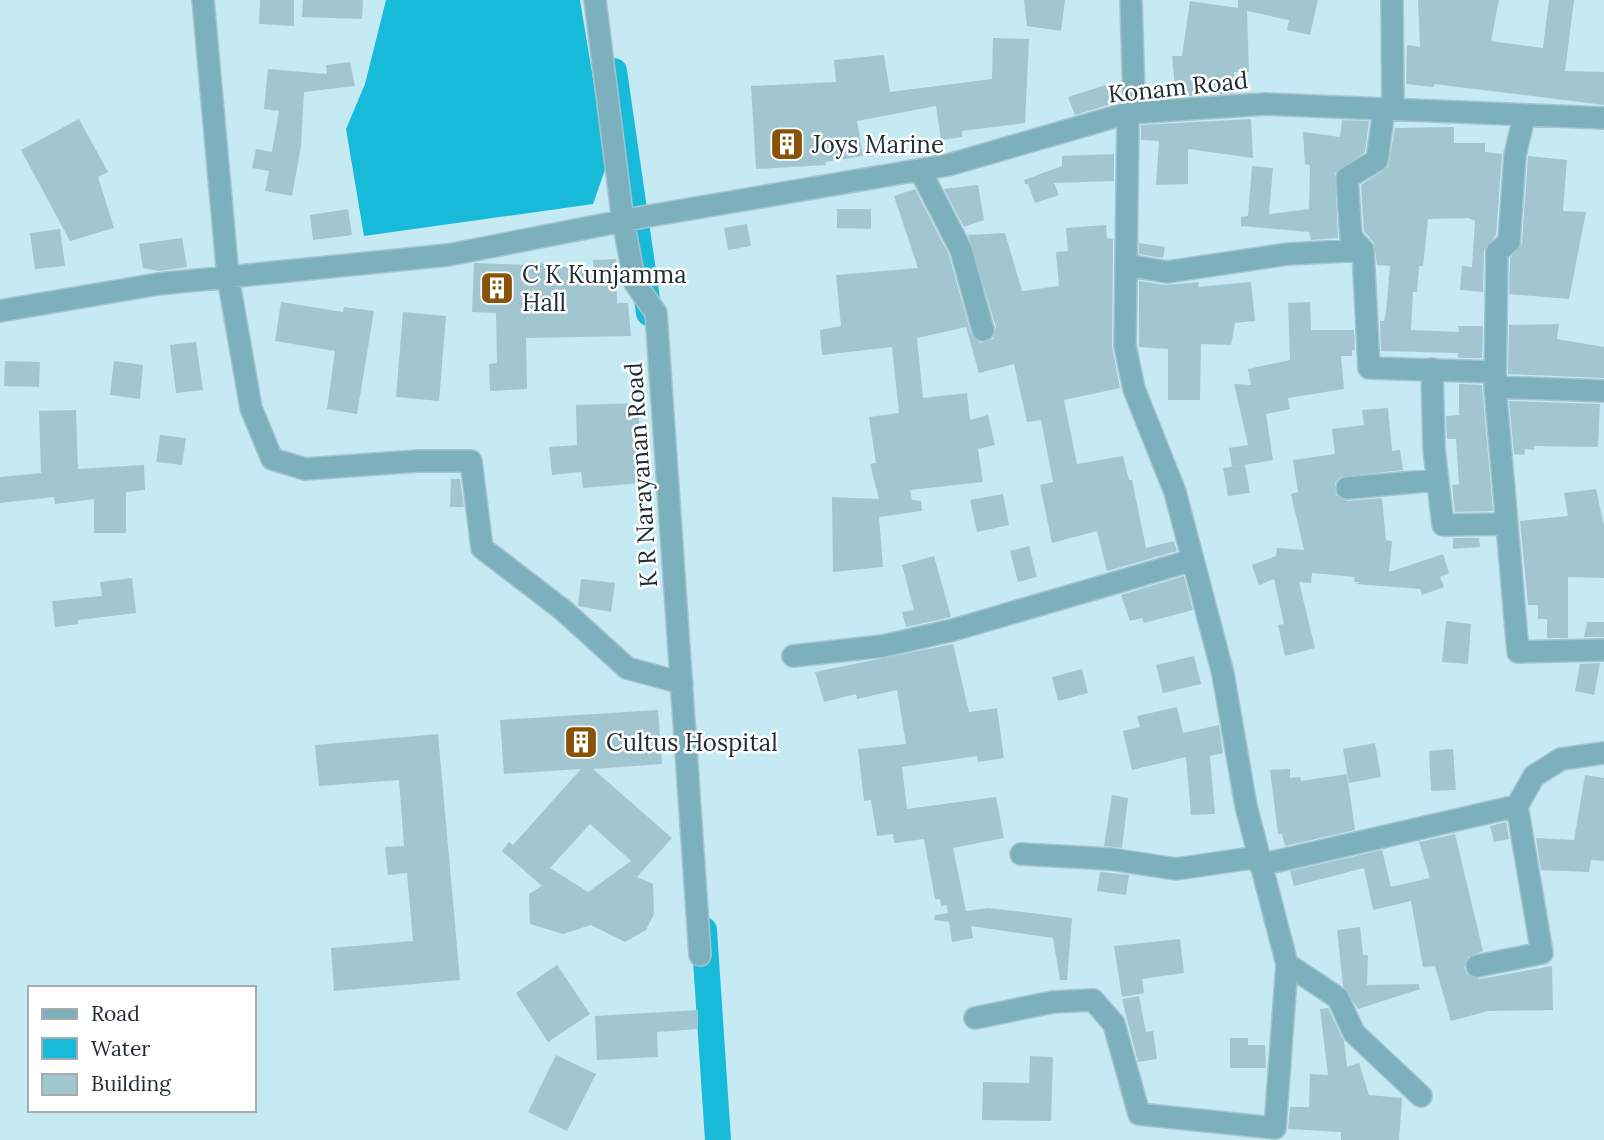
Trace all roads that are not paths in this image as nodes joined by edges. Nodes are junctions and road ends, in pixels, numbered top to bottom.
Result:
1 (203, 0) edge
2 (595, 0) edge
3 (1131, 0) edge
4 (1392, 0) edge
5 (1388, 110) junction
6 (1128, 113) junction
7 (1524, 117) junction
8 (1604, 118) edge
9 (920, 170) junction
10 (630, 220) junction
11 (1363, 250) junction
12 (1126, 265) junction
13 (228, 277) junction
14 (0, 311) edge
15 (983, 330) dead end
16 (1432, 369) junction
17 (1495, 380) junction
18 (1604, 391) edge
19 (1437, 480) junction
20 (1347, 488) dead end
21 (1507, 524) junction
22 (1193, 560) junction
23 (1604, 650) edge
24 (793, 656) dead end
25 (682, 683) junction
26 (1604, 753) edge
27 (1517, 806) junction
28 (1021, 854) dead end
29 (1259, 861) junction
30 (700, 955) dead end
31 (1287, 964) junction
32 (1477, 966) dead end
33 (975, 1018) dead end
34 (1421, 1096) dead end

1 - 13 street
2 - 10 street, K R Narayanan Road
3 - 6 street
4 - 5 street
5 - 6 street, Konam Road
5 - 7 street, Konam Road
5 - 11 street
6 - 9 street, Konam Road
6 - 12 street
7 - 8 street, Konam Road
7 - 17 street
9 - 10 street, Konam Road
9 - 15 street
10 - 13 street, Konam Road
10 - 25 street, K R Narayanan Road
11 - 12 street
11 - 16 street
12 - 22 street
13 - 14 street, Konam Road
13 - 25 street
16 - 17 street
16 - 19 street
17 - 18 street
17 - 21 street
19 - 20 street
19 - 21 street
21 - 23 street
22 - 24 street
22 - 29 street
25 - 30 street, K R Narayanan Road
26 - 27 street
27 - 29 street
27 - 32 street
28 - 29 street
29 - 31 street
31 - 33 street
31 - 34 street

